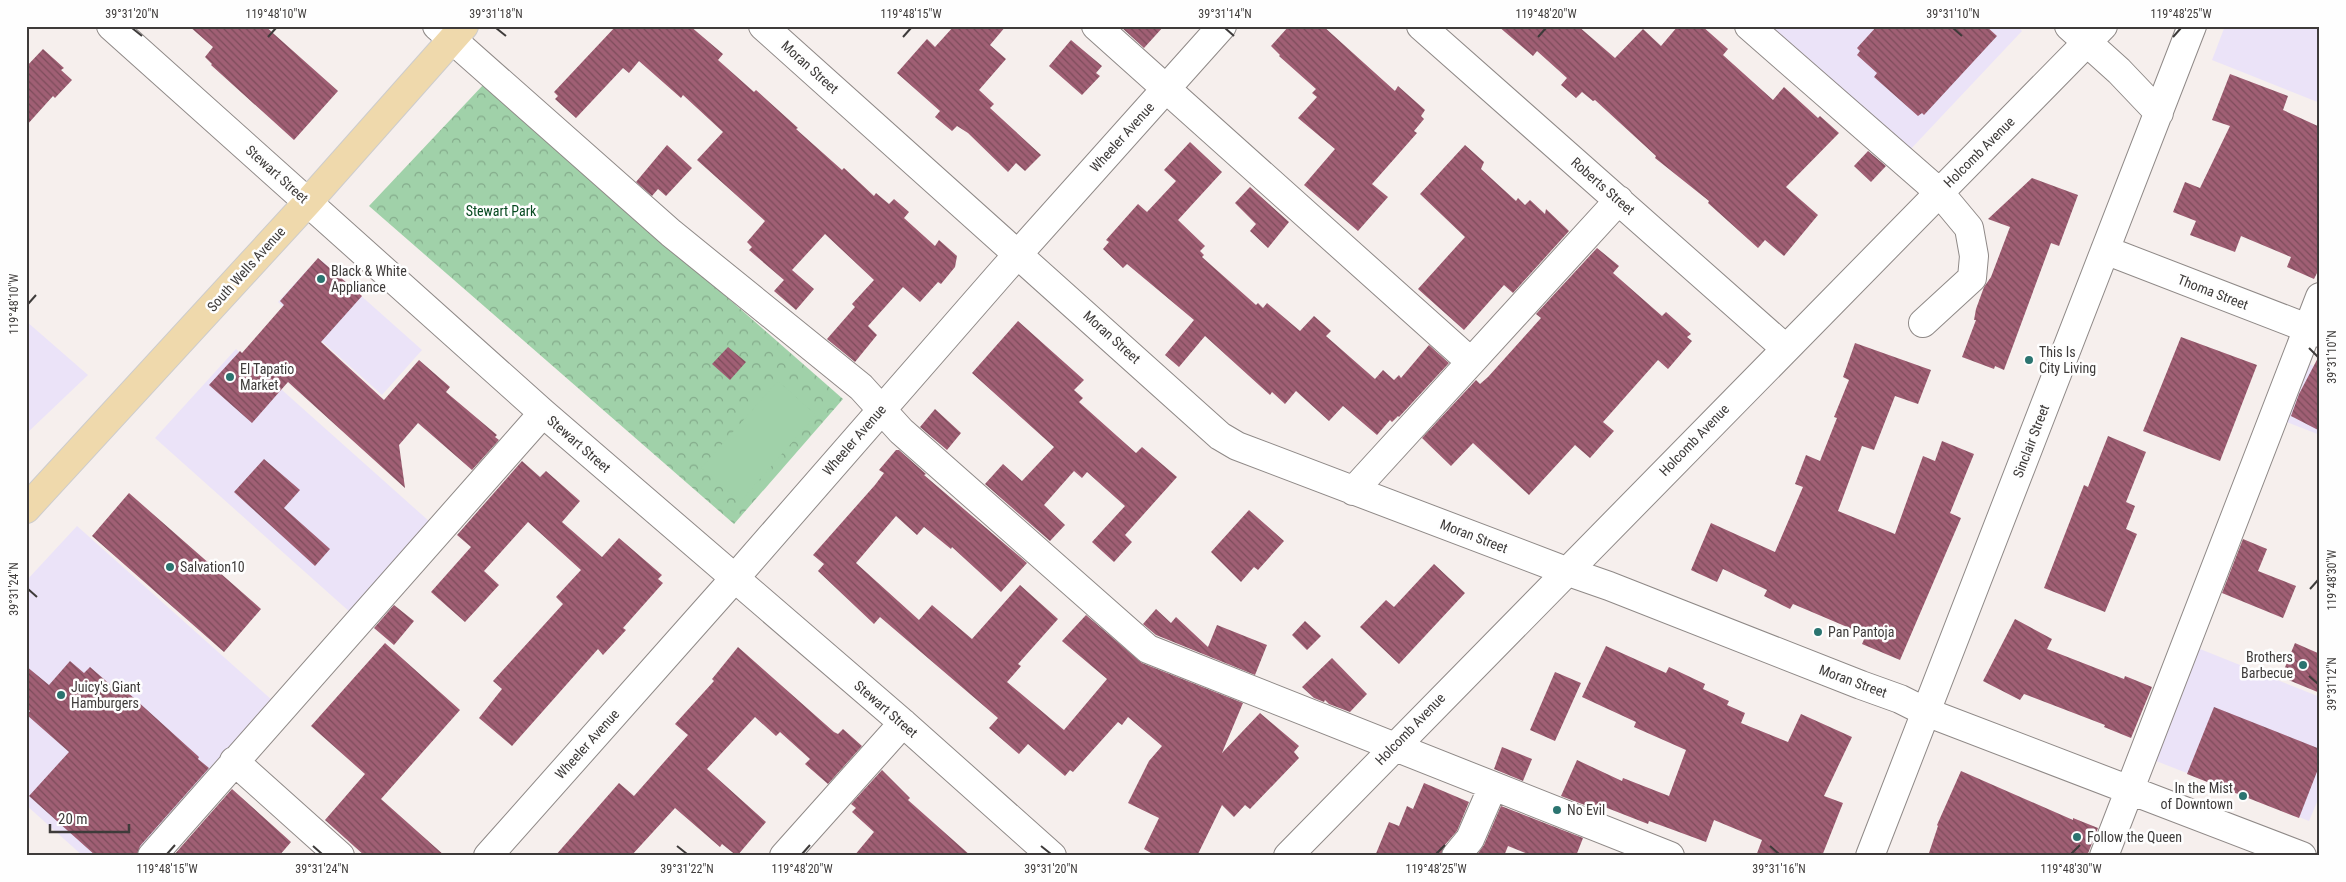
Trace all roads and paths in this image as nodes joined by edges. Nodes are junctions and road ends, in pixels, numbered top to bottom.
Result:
1 (111, 26) edge
2 (764, 26) edge
3 (1096, 26) edge
4 (1222, 26) edge
5 (1421, 26) edge
6 (1749, 26) edge
7 (2192, 26) edge
8 (451, 31) edge
9 (2086, 32) edge
10 (1165, 88) junction
11 (2159, 112) junction
12 (1939, 192) junction
13 (1619, 200) junction
14 (308, 202) junction
15 (2105, 250) junction
16 (1019, 253) junction
17 (2320, 297) edge
18 (1923, 323) dead end
19 (2314, 331) edge
20 (1785, 348) junction
21 (1471, 362) junction
22 (880, 410) junction
23 (543, 413) junction
24 (1353, 491) junction
25 (26, 509) edge
26 (1566, 572) junction
27 (734, 579) junction
28 (1926, 712) junction
29 (903, 723) junction
30 (1393, 746) junction
31 (234, 761) junction
32 (1493, 786) junction
33 (2129, 790) junction
34 (152, 856) edge
35 (340, 856) edge
36 (488, 856) edge
37 (784, 856) edge
38 (1052, 856) edge
39 (1288, 856) edge
40 (1456, 856) edge
41 (1670, 856) edge
42 (1870, 856) edge
43 (2104, 856) edge
44 (2302, 856) edge

1 - 14 street, Stewart Street
2 - 16 street, Moran Street
3 - 10 street
4 - 10 street, Wheeler Avenue
5 - 13 street, Roberts Street
6 - 12 street
7 - 11 street, Sinclair Street
8 - 14 main road, South Wells Avenue
8 - 22 street
9 - 11 street
9 - 12 street, Holcomb Avenue
10 - 16 street, Wheeler Avenue
10 - 21 street
11 - 15 street, Sinclair Street
12 - 18 street
12 - 20 street, Holcomb Avenue
13 - 20 street, Roberts Street
13 - 21 street
14 - 23 street, Stewart Street
14 - 25 main road, South Wells Avenue
15 - 19 street, Thoma Street
15 - 28 street, Sinclair Street
16 - 22 street, Wheeler Avenue
16 - 24 street, Moran Street
17 - 19 street
19 - 33 street
20 - 26 street, Holcomb Avenue
21 - 24 street
22 - 27 street, Wheeler Avenue
22 - 30 street
23 - 27 street, Stewart Street
23 - 31 street
24 - 26 street, Moran Street
26 - 28 street, Moran Street
26 - 30 street, Holcomb Avenue
27 - 29 street, Stewart Street
27 - 36 street, Wheeler Avenue
28 - 33 street, Moran Street
28 - 42 street, Sinclair Street
29 - 37 street
29 - 38 street, Stewart Street
30 - 32 street
30 - 39 street, Holcomb Avenue
31 - 34 street
31 - 35 street
32 - 40 street
32 - 41 street
33 - 43 street
33 - 44 street, Moran Street

